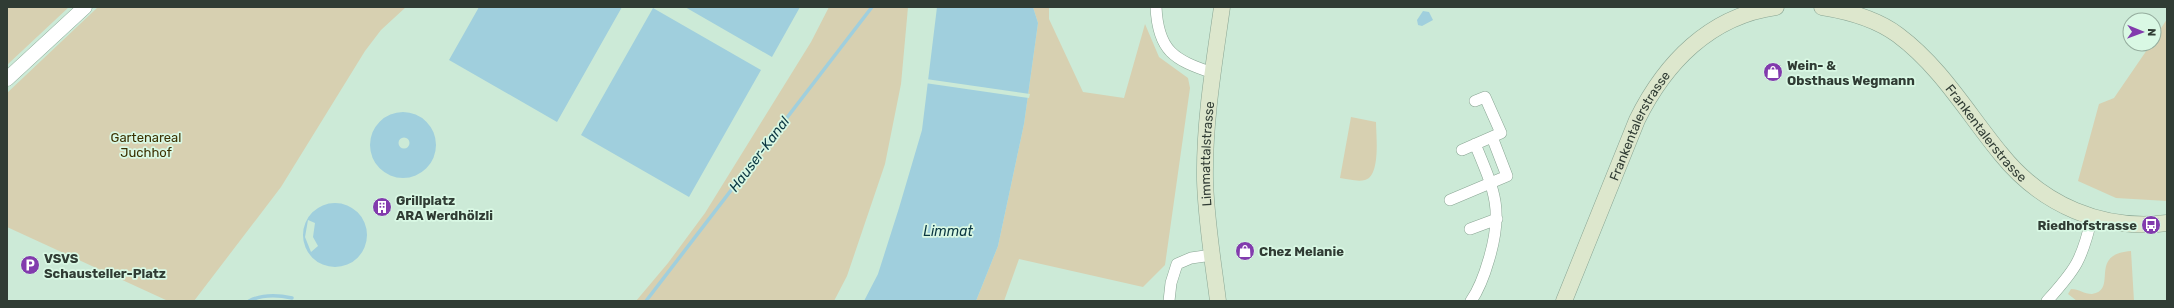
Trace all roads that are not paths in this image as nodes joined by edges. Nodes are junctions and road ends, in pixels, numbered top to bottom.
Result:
1 (85, 7) edge
2 (1156, 7) edge
3 (1222, 7) edge
4 (1776, 7) edge
5 (1822, 7) edge
6 (1213, 73) junction
7 (7, 79) edge
8 (1476, 101) dead end
9 (1492, 137) junction
10 (1475, 144) junction
11 (1462, 150) dead end
12 (1491, 183) junction
13 (1450, 200) dead end
14 (2092, 218) junction
15 (1497, 220) junction
16 (2167, 223) edge
17 (1470, 229) dead end
18 (1212, 254) junction
19 (1169, 301) edge
20 (1218, 301) edge
21 (1471, 301) edge
22 (1564, 301) edge
23 (2047, 301) edge

1 - 7 street
2 - 6 street
3 - 6 main road, Limmattalstrasse
4 - 22 main road, Frankentalerstrasse
5 - 14 main road, Frankentalerstrasse
6 - 18 main road, Limmattalstrasse
8 - 9 street
9 - 10 street
9 - 12 street
10 - 11 street
10 - 12 street
12 - 13 street
12 - 15 street
14 - 16 main road, Frankentalerstrasse
14 - 23 street
15 - 17 street
15 - 21 street
18 - 19 street
18 - 20 main road, Limmattalstrasse

